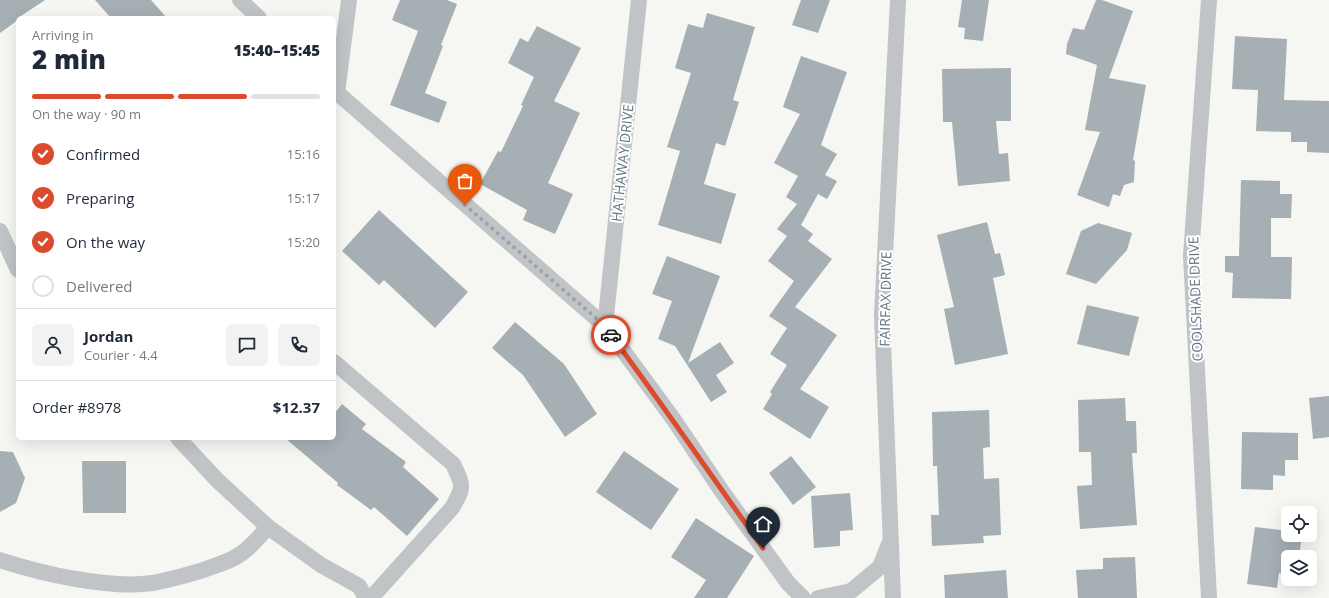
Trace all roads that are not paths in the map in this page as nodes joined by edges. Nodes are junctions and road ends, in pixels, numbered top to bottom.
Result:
1 (240, 0) edge
2 (349, 0) edge
3 (639, 0) edge
4 (898, 0) edge
5 (1209, 0) edge
6 (257, 16) edge
7 (336, 92) edge
8 (0, 231) edge
9 (16, 266) edge
10 (605, 326) junction
11 (336, 364) edge
12 (180, 440) edge
13 (268, 527) junction
14 (892, 537) junction
15 (0, 560) edge
16 (366, 598) edge
17 (371, 598) edge
18 (803, 598) edge
19 (818, 598) edge
20 (893, 598) edge
21 (1209, 598) edge

1 - 6 street
2 - 7 street
3 - 10 street, HATHAWAY DRIVE
4 - 14 street, FAIRFAX DRIVE
5 - 21 street, COOLSHADE DRIVE
7 - 10 street
8 - 9 street
10 - 18 street
11 - 17 street
12 - 13 street
13 - 15 street
13 - 16 street
14 - 19 street
14 - 20 street, FAIRFAX DRIVE

